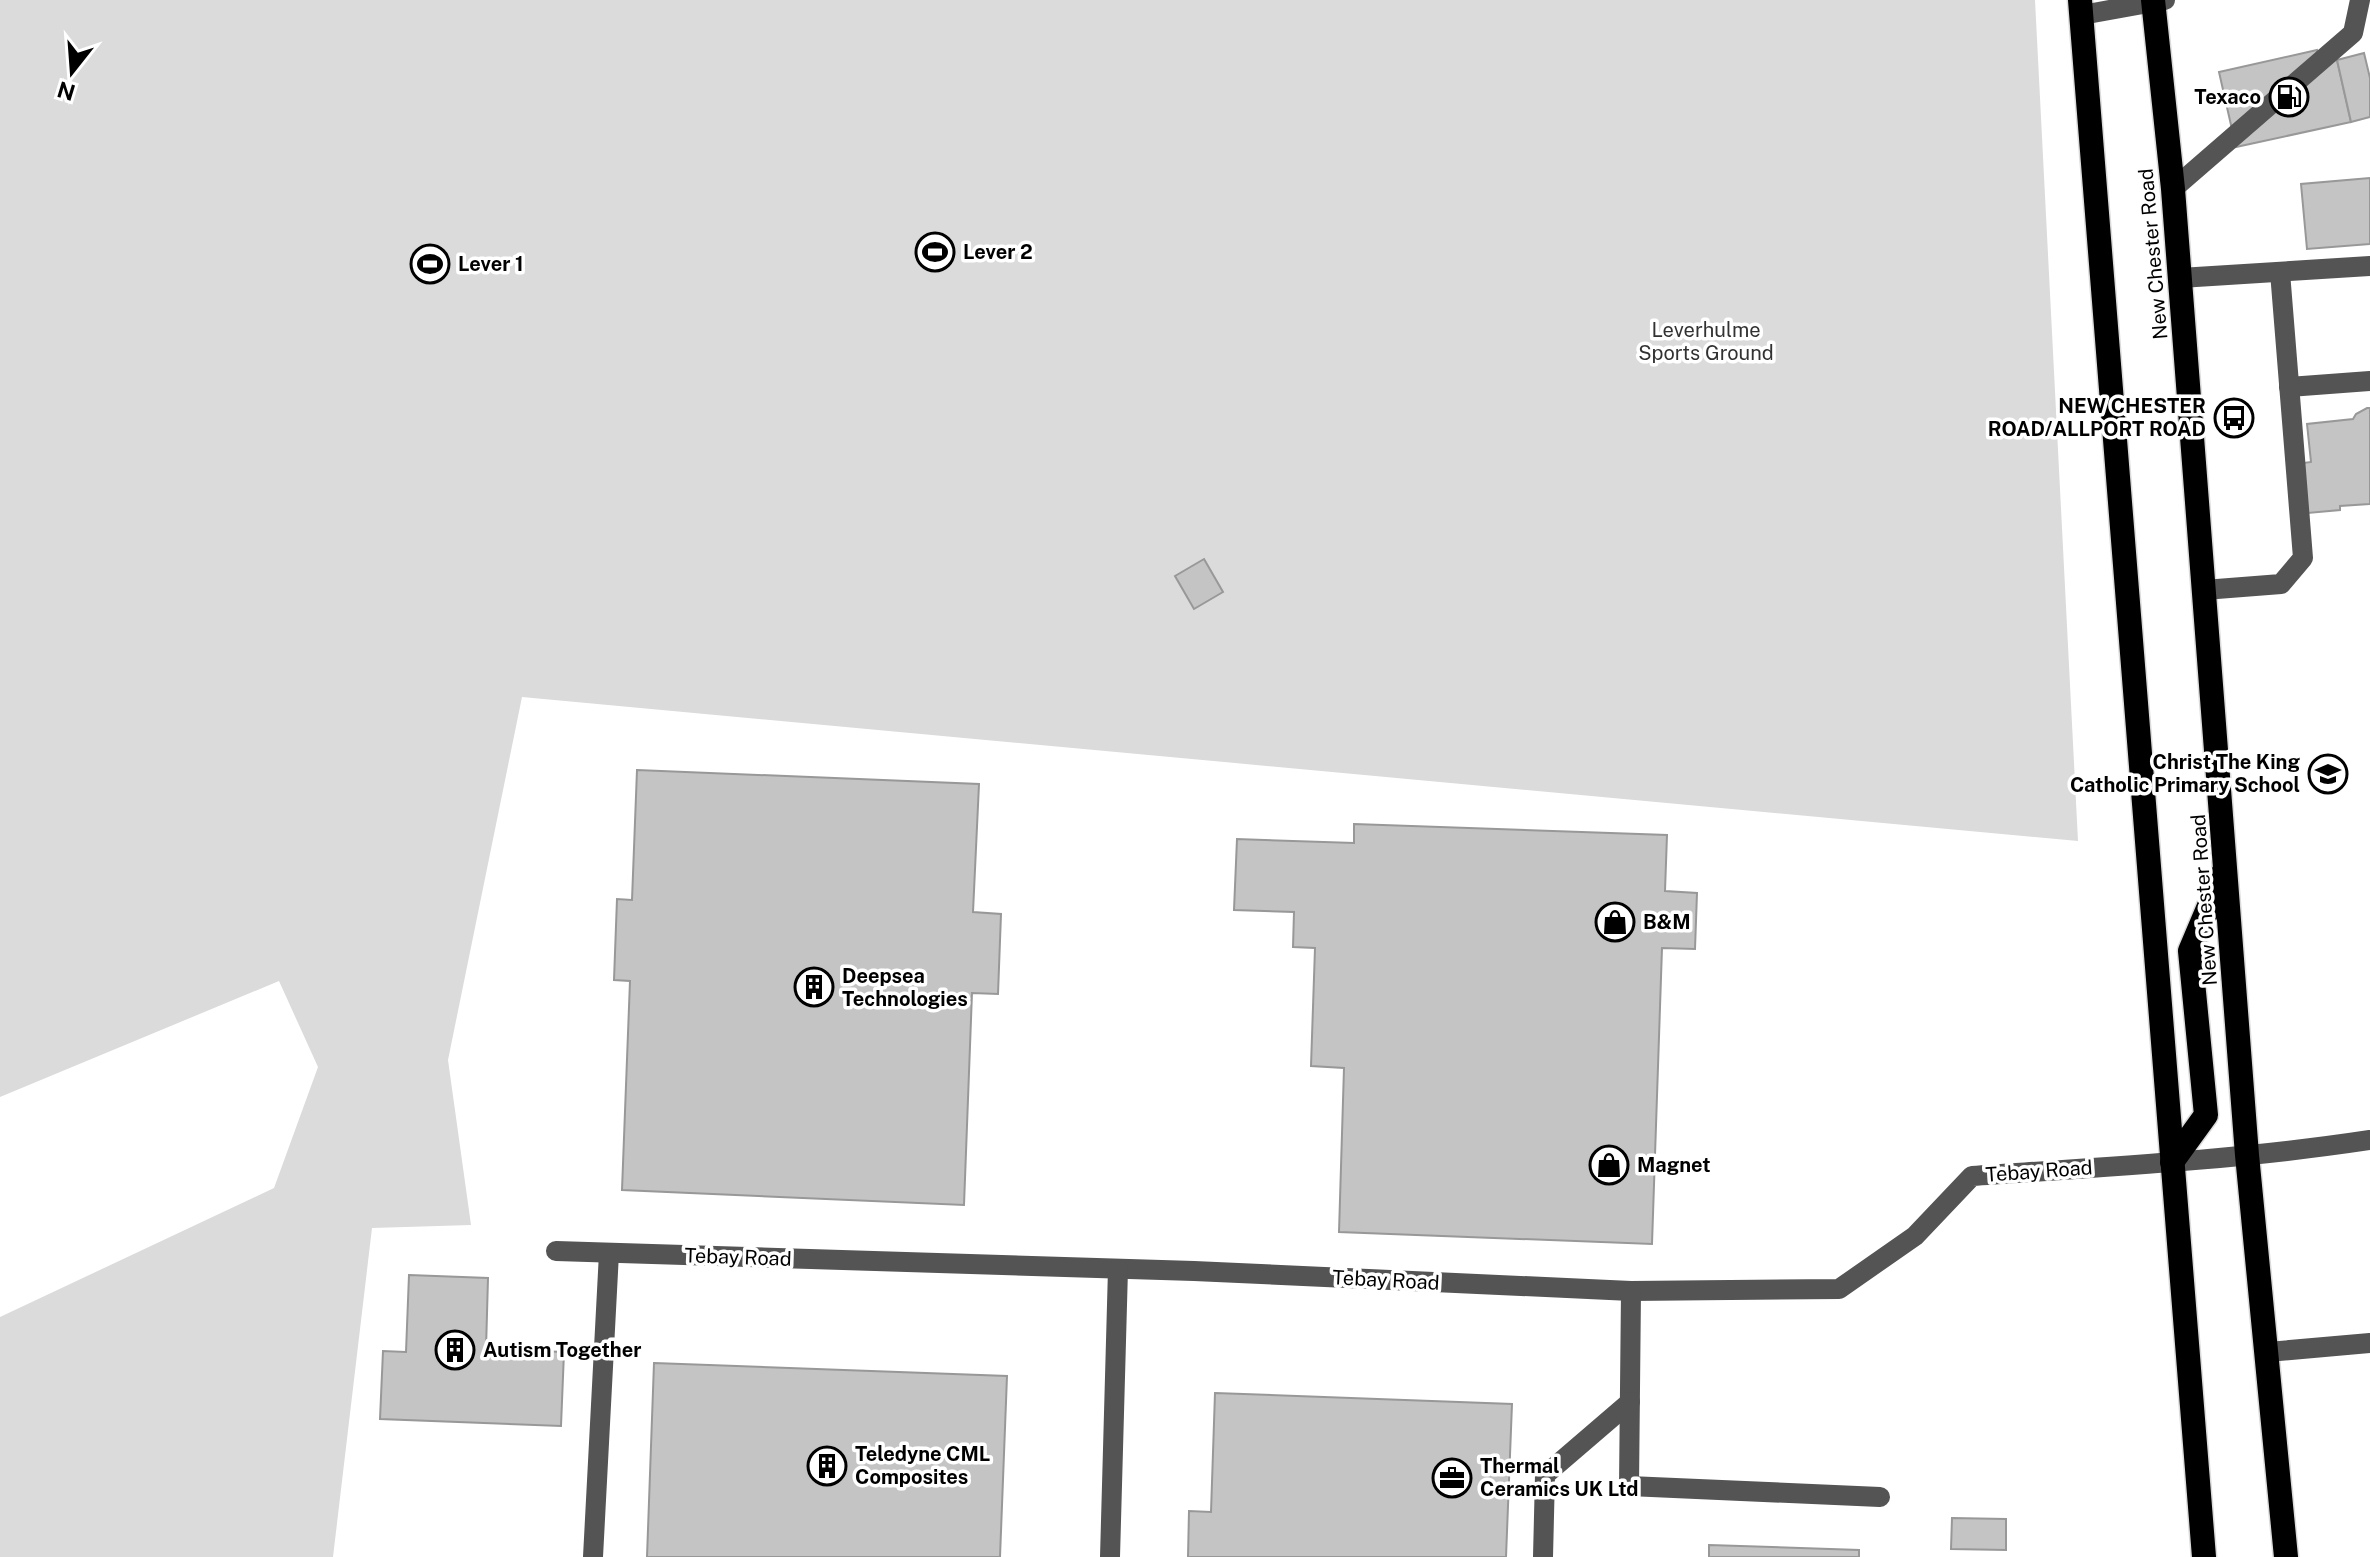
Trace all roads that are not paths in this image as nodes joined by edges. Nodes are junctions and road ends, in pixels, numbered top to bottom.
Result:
1 (2360, 0) edge
2 (2157, 1) edge
3 (2081, 7) edge
4 (2173, 189) junction
5 (2370, 266) edge
6 (2280, 272) junction
7 (2180, 278) junction
8 (2370, 381) edge
9 (2289, 387) junction
10 (2204, 590) junction
11 (2225, 867) junction
12 (2370, 1140) edge
13 (2247, 1155) junction
14 (2172, 1162) junction
15 (556, 1251) dead end
16 (609, 1253) junction
17 (1118, 1269) junction
18 (1631, 1291) junction
19 (2370, 1343) edge
20 (2268, 1352) junction
21 (1630, 1402) junction
22 (1880, 1497) dead end
23 (593, 1557) edge
24 (1110, 1557) edge
25 (1543, 1557) edge
26 (2204, 1557) edge
27 (2286, 1557) edge

1 - 4 street
2 - 3 street
2 - 4 highway, New Chester Road
3 - 14 highway
4 - 7 highway, New Chester Road
5 - 6 street
6 - 7 street
6 - 9 street
7 - 10 highway, New Chester Road
8 - 9 street
9 - 10 street
10 - 11 highway, New Chester Road
11 - 13 highway, New Chester Road
11 - 14 highway
12 - 13 street, Tebay Road
13 - 14 street, Tebay Road
13 - 20 highway, New Chester Road
14 - 18 street, Tebay Road
14 - 26 highway
15 - 16 street, Tebay Road
16 - 17 street, Tebay Road
16 - 23 street
17 - 18 street, Tebay Road
17 - 24 street
18 - 21 street
19 - 20 street
20 - 27 highway, New Chester Road
21 - 22 street
21 - 25 street

